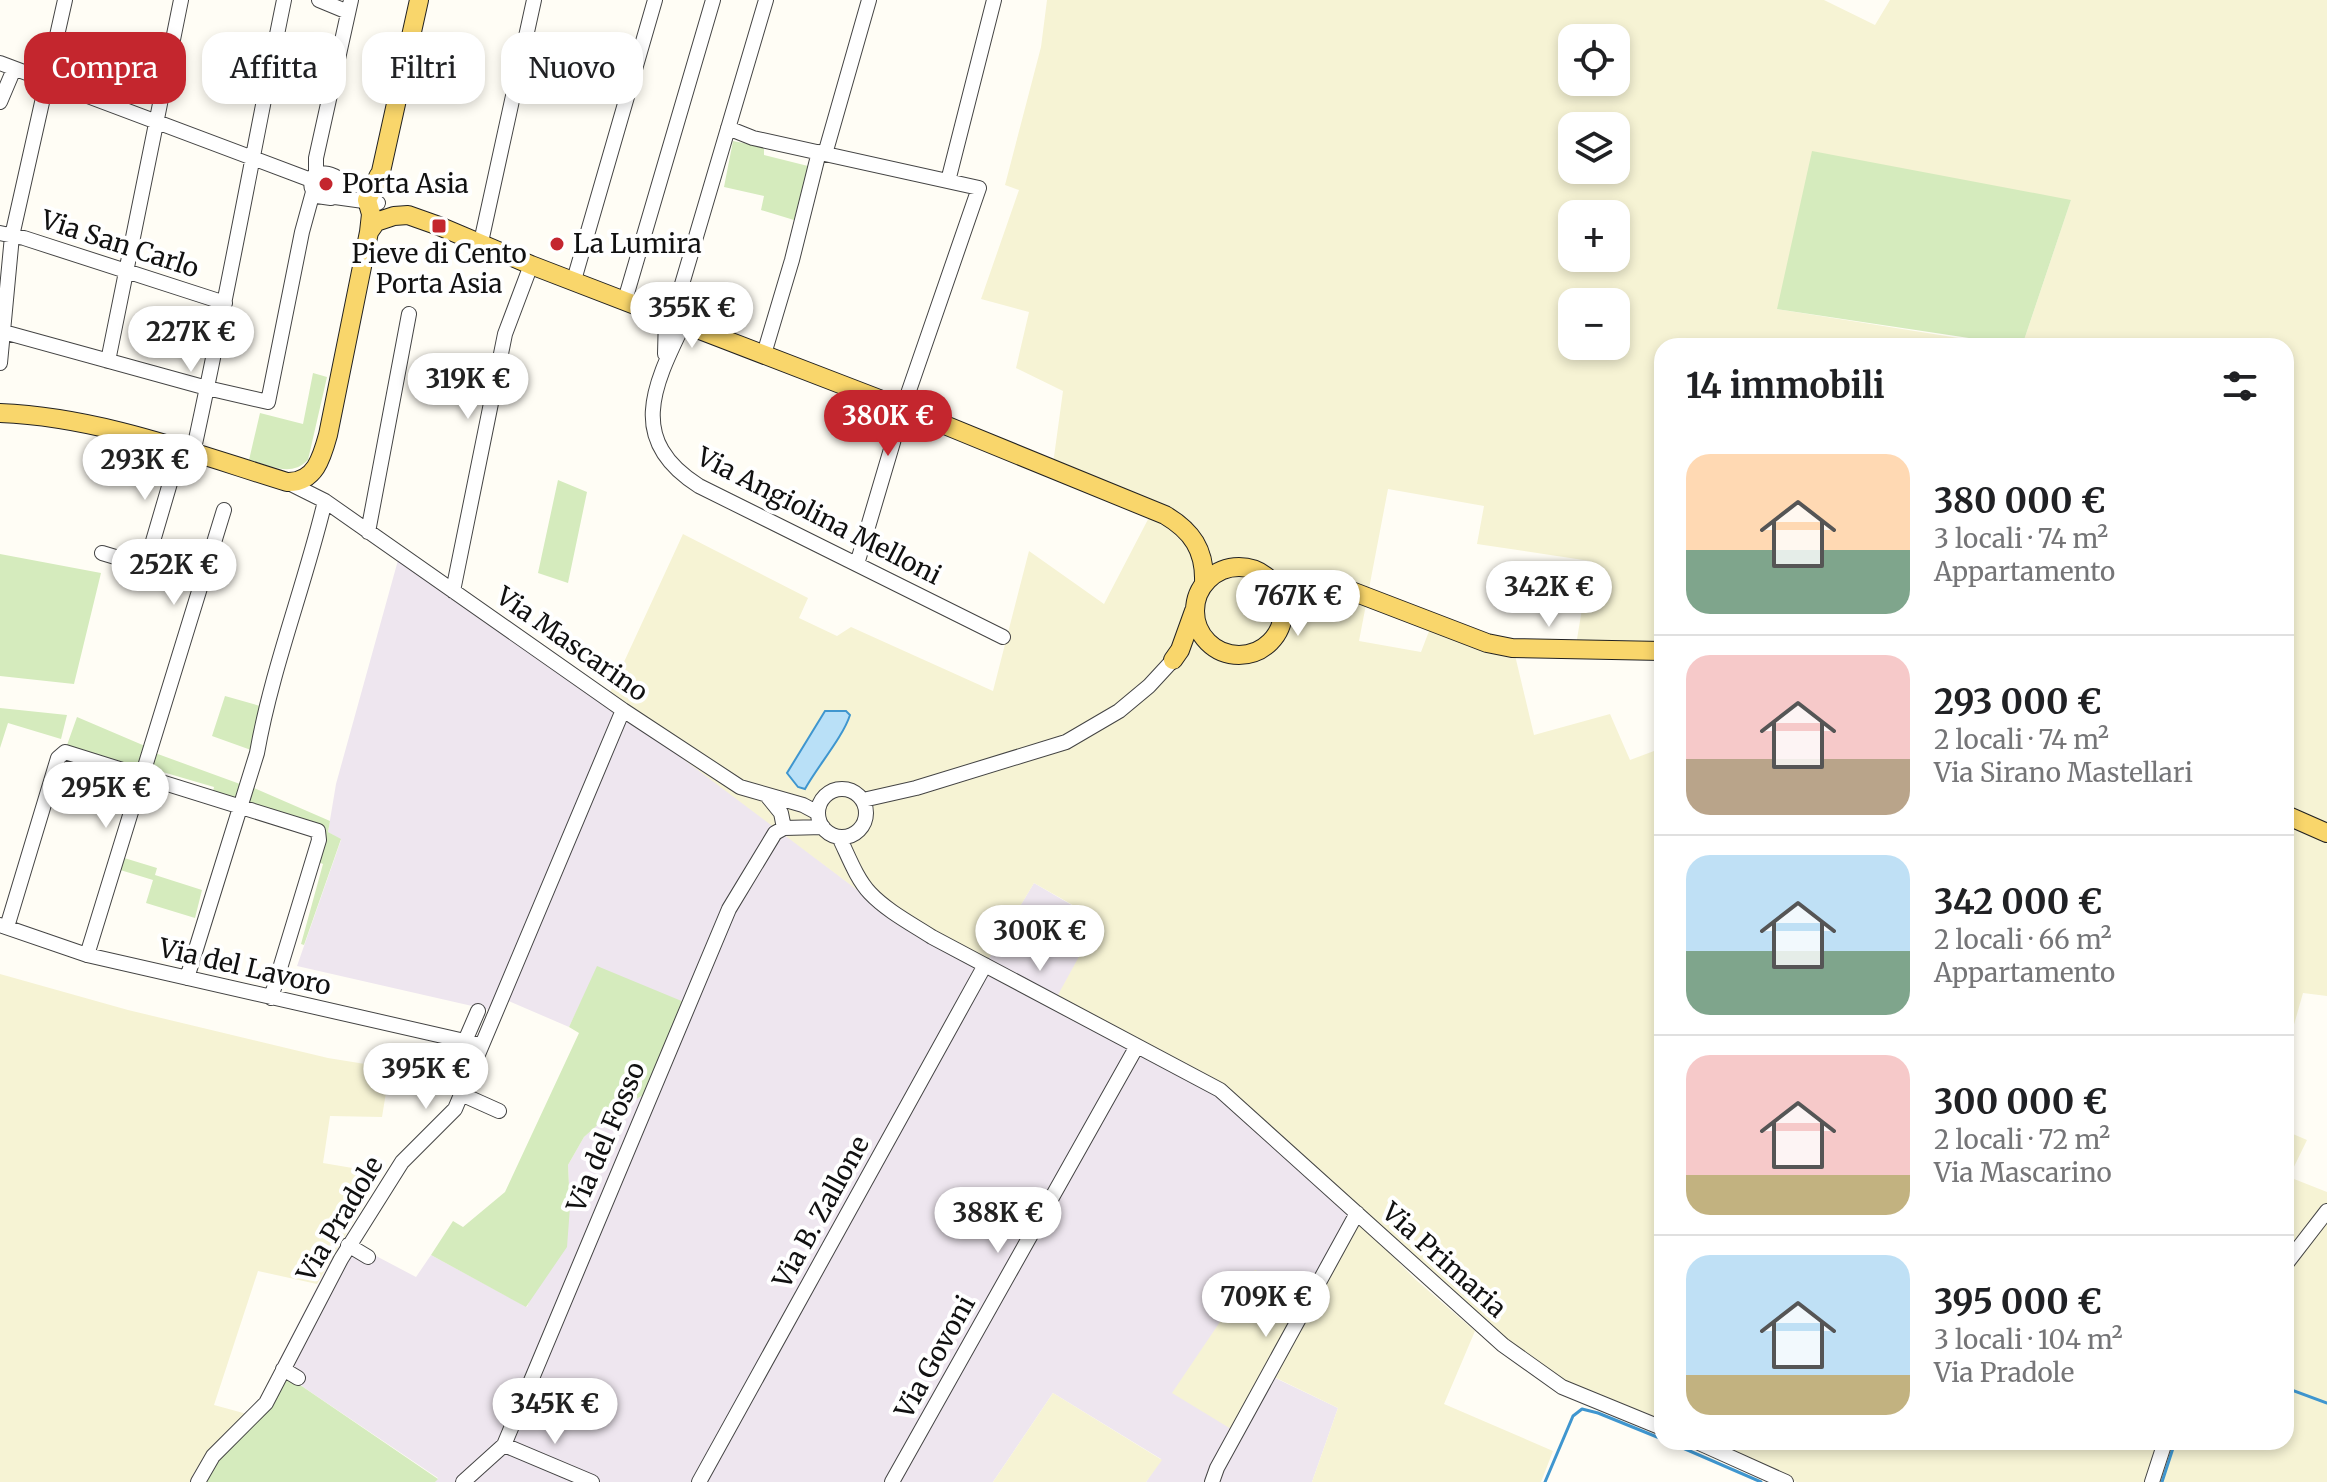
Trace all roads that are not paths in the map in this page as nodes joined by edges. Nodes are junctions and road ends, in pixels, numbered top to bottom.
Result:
1 (65, 0) edge
2 (181, 0) edge
3 (284, 0) edge
4 (319, 0) edge
5 (419, 0) edge
6 (534, 0) edge
7 (655, 0) edge
8 (713, 0) edge
9 (766, 0) edge
10 (869, 0) edge
11 (994, 0) edge
12 (349, 6) edge
13 (58, 32) edge
14 (7, 66) edge
15 (0, 102) edge
16 (40, 104) edge
17 (105, 104) edge
18 (158, 124) junction
19 (728, 128) junction
20 (822, 153) junction
21 (251, 158) junction
22 (345, 181) junction
23 (948, 181) junction
24 (313, 182) junction
25 (335, 197) junction
26 (374, 203) junction
27 (6, 234) edge
28 (481, 242) junction
29 (531, 265) junction
30 (128, 272) junction
31 (574, 280) junction
32 (625, 300) junction
33 (225, 303) junction
34 (409, 314) dead end
35 (674, 319) junction
36 (1, 331) edge
37 (764, 354) junction
38 (108, 361) junction
39 (0, 363) edge
40 (207, 388) junction
41 (903, 409) junction
42 (0, 413) edge
43 (186, 451) junction
44 (315, 470) junction
45 (287, 482) junction
46 (325, 501) junction
47 (224, 510) dead end
48 (368, 532) junction
49 (1201, 550) junction
50 (102, 553) dead end
51 (857, 564) junction
52 (146, 565) junction
53 (1232, 566) junction
54 (1204, 582) junction
55 (202, 583) junction
56 (1278, 588) junction
57 (1311, 590) junction
58 (453, 591) junction
59 (1194, 611) junction
60 (1284, 614) junction
61 (1003, 637) dead end
62 (1210, 645) junction
63 (1654, 651) edge
64 (1173, 660) junction
65 (623, 710) junction
66 (142, 776) junction
67 (768, 797) junction
68 (240, 806) junction
69 (865, 806) junction
70 (820, 815) junction
71 (2294, 819) edge
72 (784, 828) junction
73 (2327, 833) edge
74 (845, 836) junction
75 (3, 926) edge
76 (87, 955) junction
77 (985, 965) junction
78 (187, 978) junction
79 (271, 998) junction
80 (478, 1011) dead end
81 (465, 1041) junction
82 (482, 1045) junction
83 (1137, 1046) junction
84 (461, 1094) junction
85 (499, 1111) dead end
86 (2327, 1211) edge
87 (1357, 1213) junction
88 (348, 1245) junction
89 (2294, 1254) edge
90 (368, 1257) dead end
91 (283, 1369) junction
92 (298, 1378) dead end
93 (1654, 1425) edge
94 (504, 1445) junction
95 (1715, 1450) edge
96 (2162, 1450) edge
97 (198, 1482) edge
98 (463, 1482) edge
99 (592, 1482) edge
100 (699, 1482) edge
101 (892, 1482) edge
102 (1212, 1482) edge
103 (1786, 1482) edge
104 (2152, 1482) edge

1 - 13 street
2 - 18 street
3 - 21 street
4 - 12 street
5 - 26 main road
6 - 28 street
7 - 31 street
8 - 32 street
9 - 19 street, Via Angiolina Melloni
10 - 20 street
11 - 23 street
12 - 24 street
14 - 15 street
16 - 27 street
17 - 18 street
18 - 21 street
18 - 30 street
19 - 20 street
19 - 35 street, Via Angiolina Melloni
20 - 23 street
20 - 37 street
21 - 24 street
21 - 33 street
22 - 24 street
22 - 25 street
22 - 26 street
23 - 41 street
24 - 25 street
24 - 40 street
25 - 26 street
26 - 28 main road
26 - 44 main road
27 - 30 street, Via San Carlo
27 - 36 street
28 - 29 main road
29 - 31 main road
29 - 58 street
30 - 33 street, Via San Carlo
30 - 38 street
31 - 32 main road
32 - 35 main road
33 - 40 street
34 - 48 street
35 - 37 main road
35 - 51 street, Via Angiolina Melloni
36 - 38 street
36 - 39 street
37 - 41 main road
38 - 40 street
40 - 43 street
41 - 49 main road
41 - 51 street
42 - 43 main road
43 - 45 main road
43 - 52 street
44 - 45 main road
44 - 46 street
45 - 46 street, Via Mascarino
46 - 48 street, Via Mascarino
46 - 68 street
47 - 55 street
48 - 58 street, Via Mascarino
49 - 53 main road
49 - 54 main road
50 - 52 street
51 - 61 street, Via Angiolina Melloni
52 - 55 street
53 - 54 main road
53 - 56 main road
54 - 59 main road
55 - 66 street
56 - 57 main road
56 - 60 main road
57 - 60 main road
57 - 63 main road
58 - 65 street, Via Mascarino
59 - 62 main road
59 - 64 main road
60 - 62 main road
62 - 64 main road
64 - 69 street
65 - 67 street, Via Mascarino
65 - 82 street, Via Pradole
66 - 68 street
66 - 75 street
66 - 76 street
67 - 70 street, Via Mascarino
67 - 72 street
68 - 78 street
68 - 79 street
69 - 70 street
69 - 74 street
70 - 72 street
70 - 74 street
71 - 73 main road
72 - 94 street, Via del Fosso
74 - 77 street
75 - 76 street, Via del Lavoro
76 - 78 street, Via del Lavoro
77 - 83 street
77 - 100 street, Via B. Zallone
78 - 79 street, Via del Lavoro
79 - 81 street, Via del Lavoro
80 - 81 street
81 - 82 street, Via del Lavoro
82 - 84 street, Via Pradole
83 - 87 street, Via Primaria
83 - 101 street, Via Govoni
84 - 85 street
84 - 88 street, Via Pradole
86 - 89 street
87 - 93 street, Via Primaria
87 - 102 street
88 - 90 street
88 - 91 street, Via Pradole
91 - 92 street
91 - 97 street, Via Pradole
94 - 98 street, Via del Fosso
94 - 99 street
95 - 103 street
96 - 104 street

